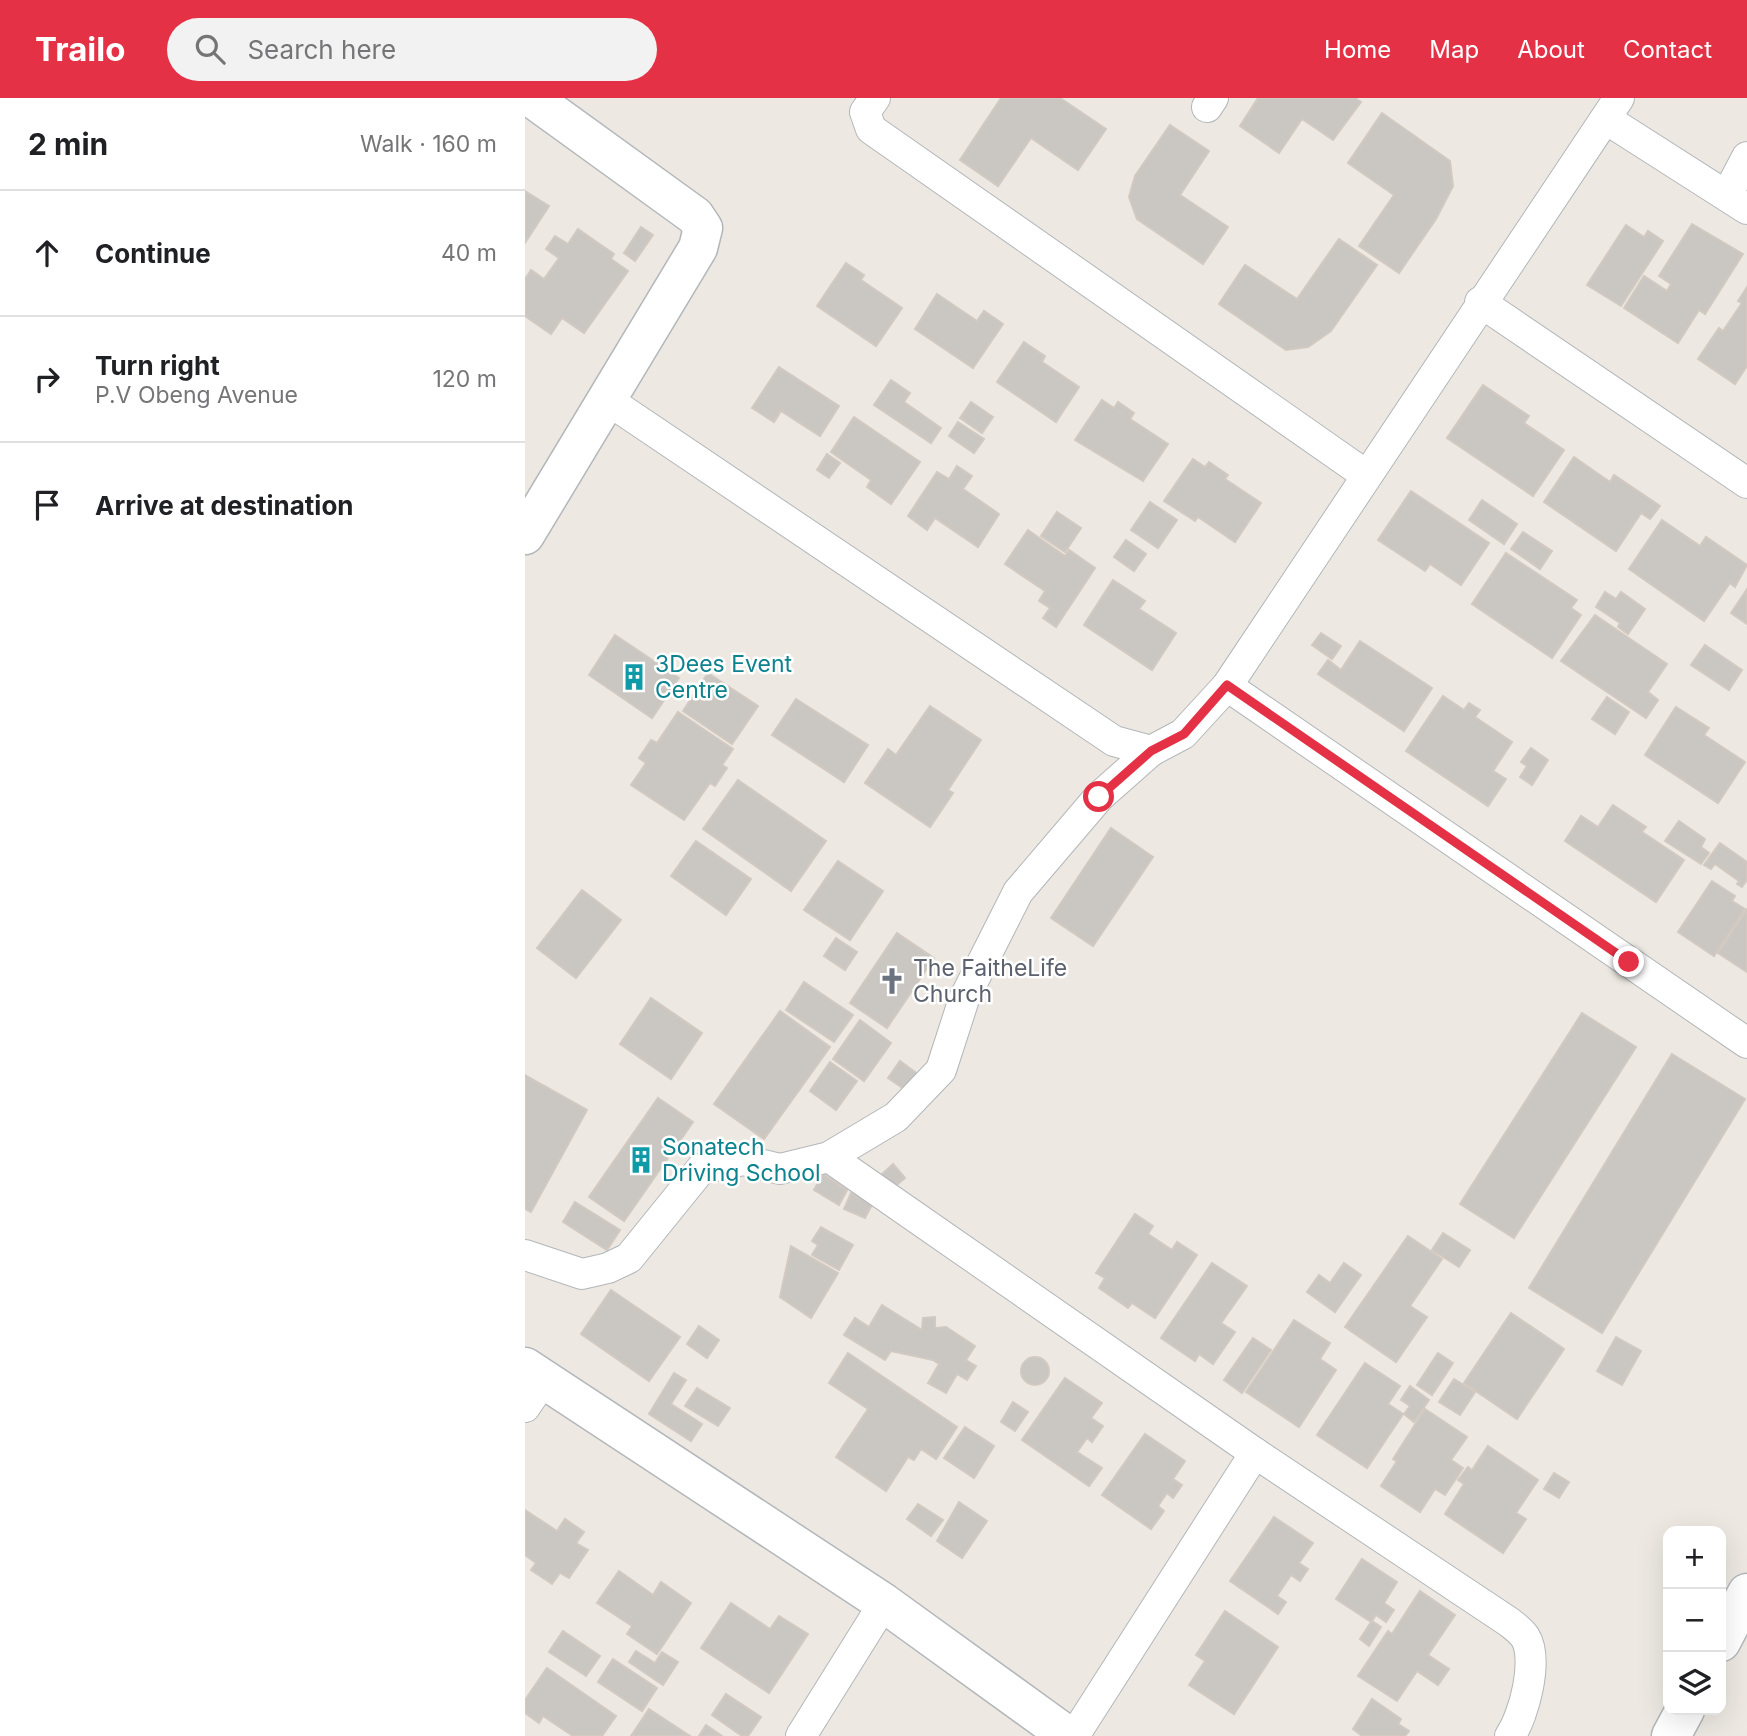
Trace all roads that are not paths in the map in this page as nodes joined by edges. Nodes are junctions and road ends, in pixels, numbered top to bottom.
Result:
1 (531, 98) edge
2 (875, 98) edge
3 (1612, 109) edge
4 (1747, 158) edge
5 (1737, 202) edge
6 (1480, 302) junction
7 (606, 399) junction
8 (1366, 475) junction
9 (1747, 483) edge
10 (525, 535) edge
11 (1227, 685) junction
12 (1151, 751) junction
13 (1747, 1043) edge
14 (829, 1157) junction
15 (525, 1255) edge
16 (531, 1384) edge
17 (1255, 1453) junction
18 (1747, 1593) edge
19 (884, 1603) junction
20 (1726, 1633) edge
21 (1682, 1715) edge
22 (801, 1736) edge
23 (1067, 1736) edge
24 (1074, 1736) edge
25 (1510, 1736) edge
26 (1671, 1736) edge

1 - 7 street
2 - 8 street
3 - 5 street
3 - 6 street
4 - 5 street
6 - 8 street
6 - 9 street
7 - 10 street
7 - 12 street
8 - 11 street
11 - 12 street
11 - 13 street
12 - 14 street
14 - 15 street
14 - 17 street
16 - 19 street
17 - 24 street
17 - 25 street
18 - 20 street
19 - 22 street
19 - 23 street
21 - 26 street

